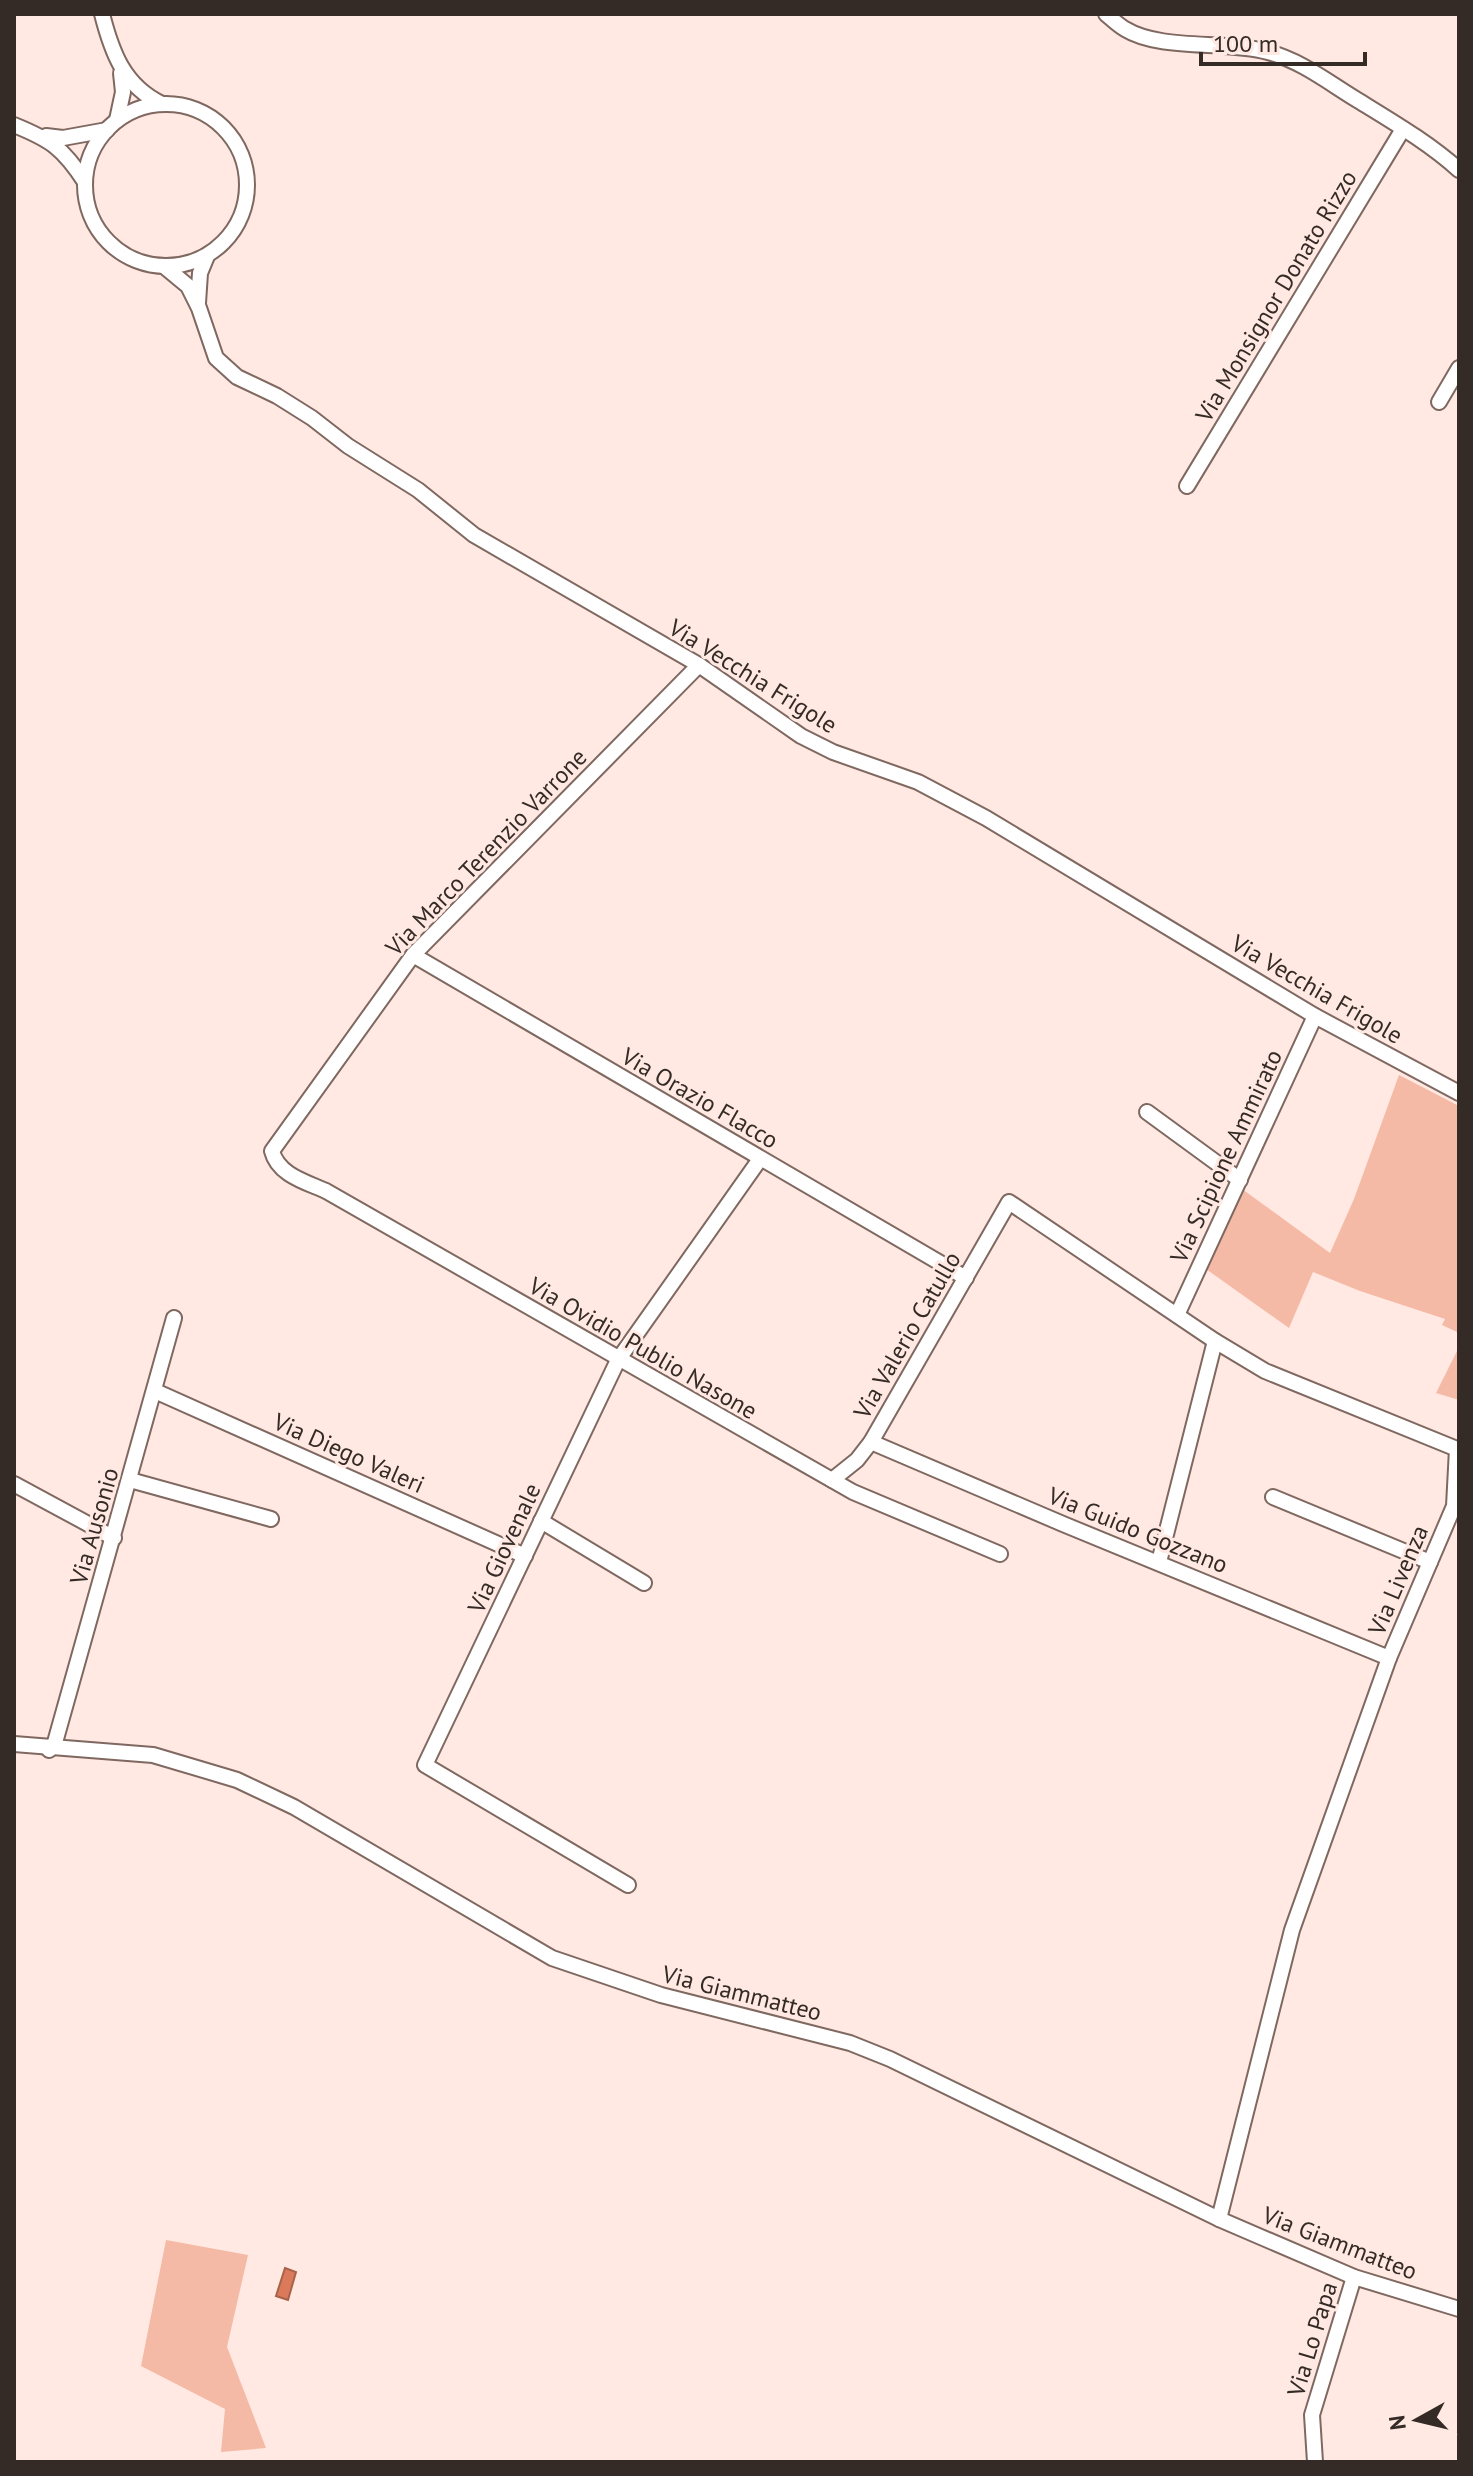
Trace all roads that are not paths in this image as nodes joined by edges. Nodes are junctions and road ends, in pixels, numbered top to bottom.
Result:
1 (102, 14) edge
2 (1106, 14) edge
3 (119, 64) junction
4 (162, 104) junction
5 (14, 125) edge
6 (112, 125) junction
7 (1403, 129) junction
8 (34, 133) junction
9 (1459, 170) edge
10 (85, 182) junction
11 (207, 256) junction
12 (165, 267) junction
13 (199, 308) junction
14 (1459, 368) edge
15 (1439, 402) dead end
16 (1187, 486) dead end
17 (699, 665) junction
18 (413, 955) junction
19 (1315, 1016) junction
20 (1459, 1093) edge
21 (1147, 1112) dead end
22 (760, 1159) junction
23 (275, 1163) joint
24 (1240, 1180) junction
25 (1009, 1202) joint
26 (966, 1278) junction
27 (1177, 1315) junction
28 (174, 1318) dead end
29 (1215, 1341) junction
30 (618, 1360) junction
31 (155, 1391) junction
32 (871, 1442) junction
33 (130, 1480) junction
34 (832, 1480) junction
35 (14, 1484) edge
36 (1273, 1497) dead end
37 (271, 1519) dead end
38 (541, 1521) junction
39 (114, 1538) junction
40 (1000, 1554) dead end
41 (525, 1556) junction
42 (1159, 1562) junction
43 (1430, 1562) junction
44 (644, 1583) dead end
45 (1389, 1658) junction
46 (14, 1744) edge
47 (54, 1746) junction
48 (14, 1752) edge
49 (628, 1885) dead end
50 (1219, 2219) junction
51 (1354, 2277) junction
52 (1459, 2309) edge
53 (1315, 2462) edge

1 - 3 street
2 - 7 street
3 - 4 street
3 - 6 street
4 - 6 street, Via Vecchia Frigole
4 - 11 street
5 - 8 street, Via Vecchia Frigole
6 - 8 street, Via Vecchia Frigole
6 - 10 street, Via Vecchia Frigole
7 - 9 street
7 - 16 street, Via Monsignor Donato Rizzo
8 - 10 street, Via Vecchia Frigole
10 - 12 street, Via Vecchia Frigole
11 - 12 street, Via Vecchia Frigole
11 - 13 street, Via Vecchia Frigole
12 - 13 street, Via Vecchia Frigole
13 - 17 street, Via Vecchia Frigole
14 - 15 street
17 - 18 street, Via Marco Terenzio Varrone
17 - 19 street, Via Vecchia Frigole
18 - 22 street, Via Orazio Flacco
18 - 23 street, Via Marco Terenzio Varrone
19 - 20 street, Via Vecchia Frigole
19 - 24 street, Via Scipione Ammirato
21 - 24 street
22 - 26 street, Via Orazio Flacco
22 - 30 street, Via Giovenale
23 - 30 street, Via Ovidio Publio Nasone
24 - 27 street, Via Scipione Ammirato
25 - 26 street, Via Valerio Catullo
25 - 27 street, Via Livenza
26 - 32 street, Via Valerio Catullo
27 - 29 street, Via Livenza
28 - 31 street, Via Ausonio
29 - 42 street
29 - 43 street, Via Livenza
30 - 34 street, Via Ovidio Publio Nasone
30 - 38 street, Via Giovenale
31 - 33 street, Via Ausonio
31 - 41 street, Via Diego Valeri
32 - 34 street, Via Valerio Catullo
32 - 42 street, Via Guido Gozzano
33 - 37 street
33 - 39 street, Via Ausonio
34 - 40 street, Via Ovidio Publio Nasone
35 - 39 street
36 - 43 street
38 - 41 street, Via Giovenale
38 - 44 street
39 - 47 street, Via Ausonio
41 - 49 street, Via Giovenale
42 - 45 street, Via Guido Gozzano
43 - 45 street, Via Livenza
45 - 50 street, Via Livenza
46 - 47 street, Via Giammatteo
47 - 48 street
47 - 50 street, Via Giammatteo
50 - 51 street, Via Giammatteo
51 - 52 street, Via Giammatteo
51 - 53 street, Via Lo Papa

